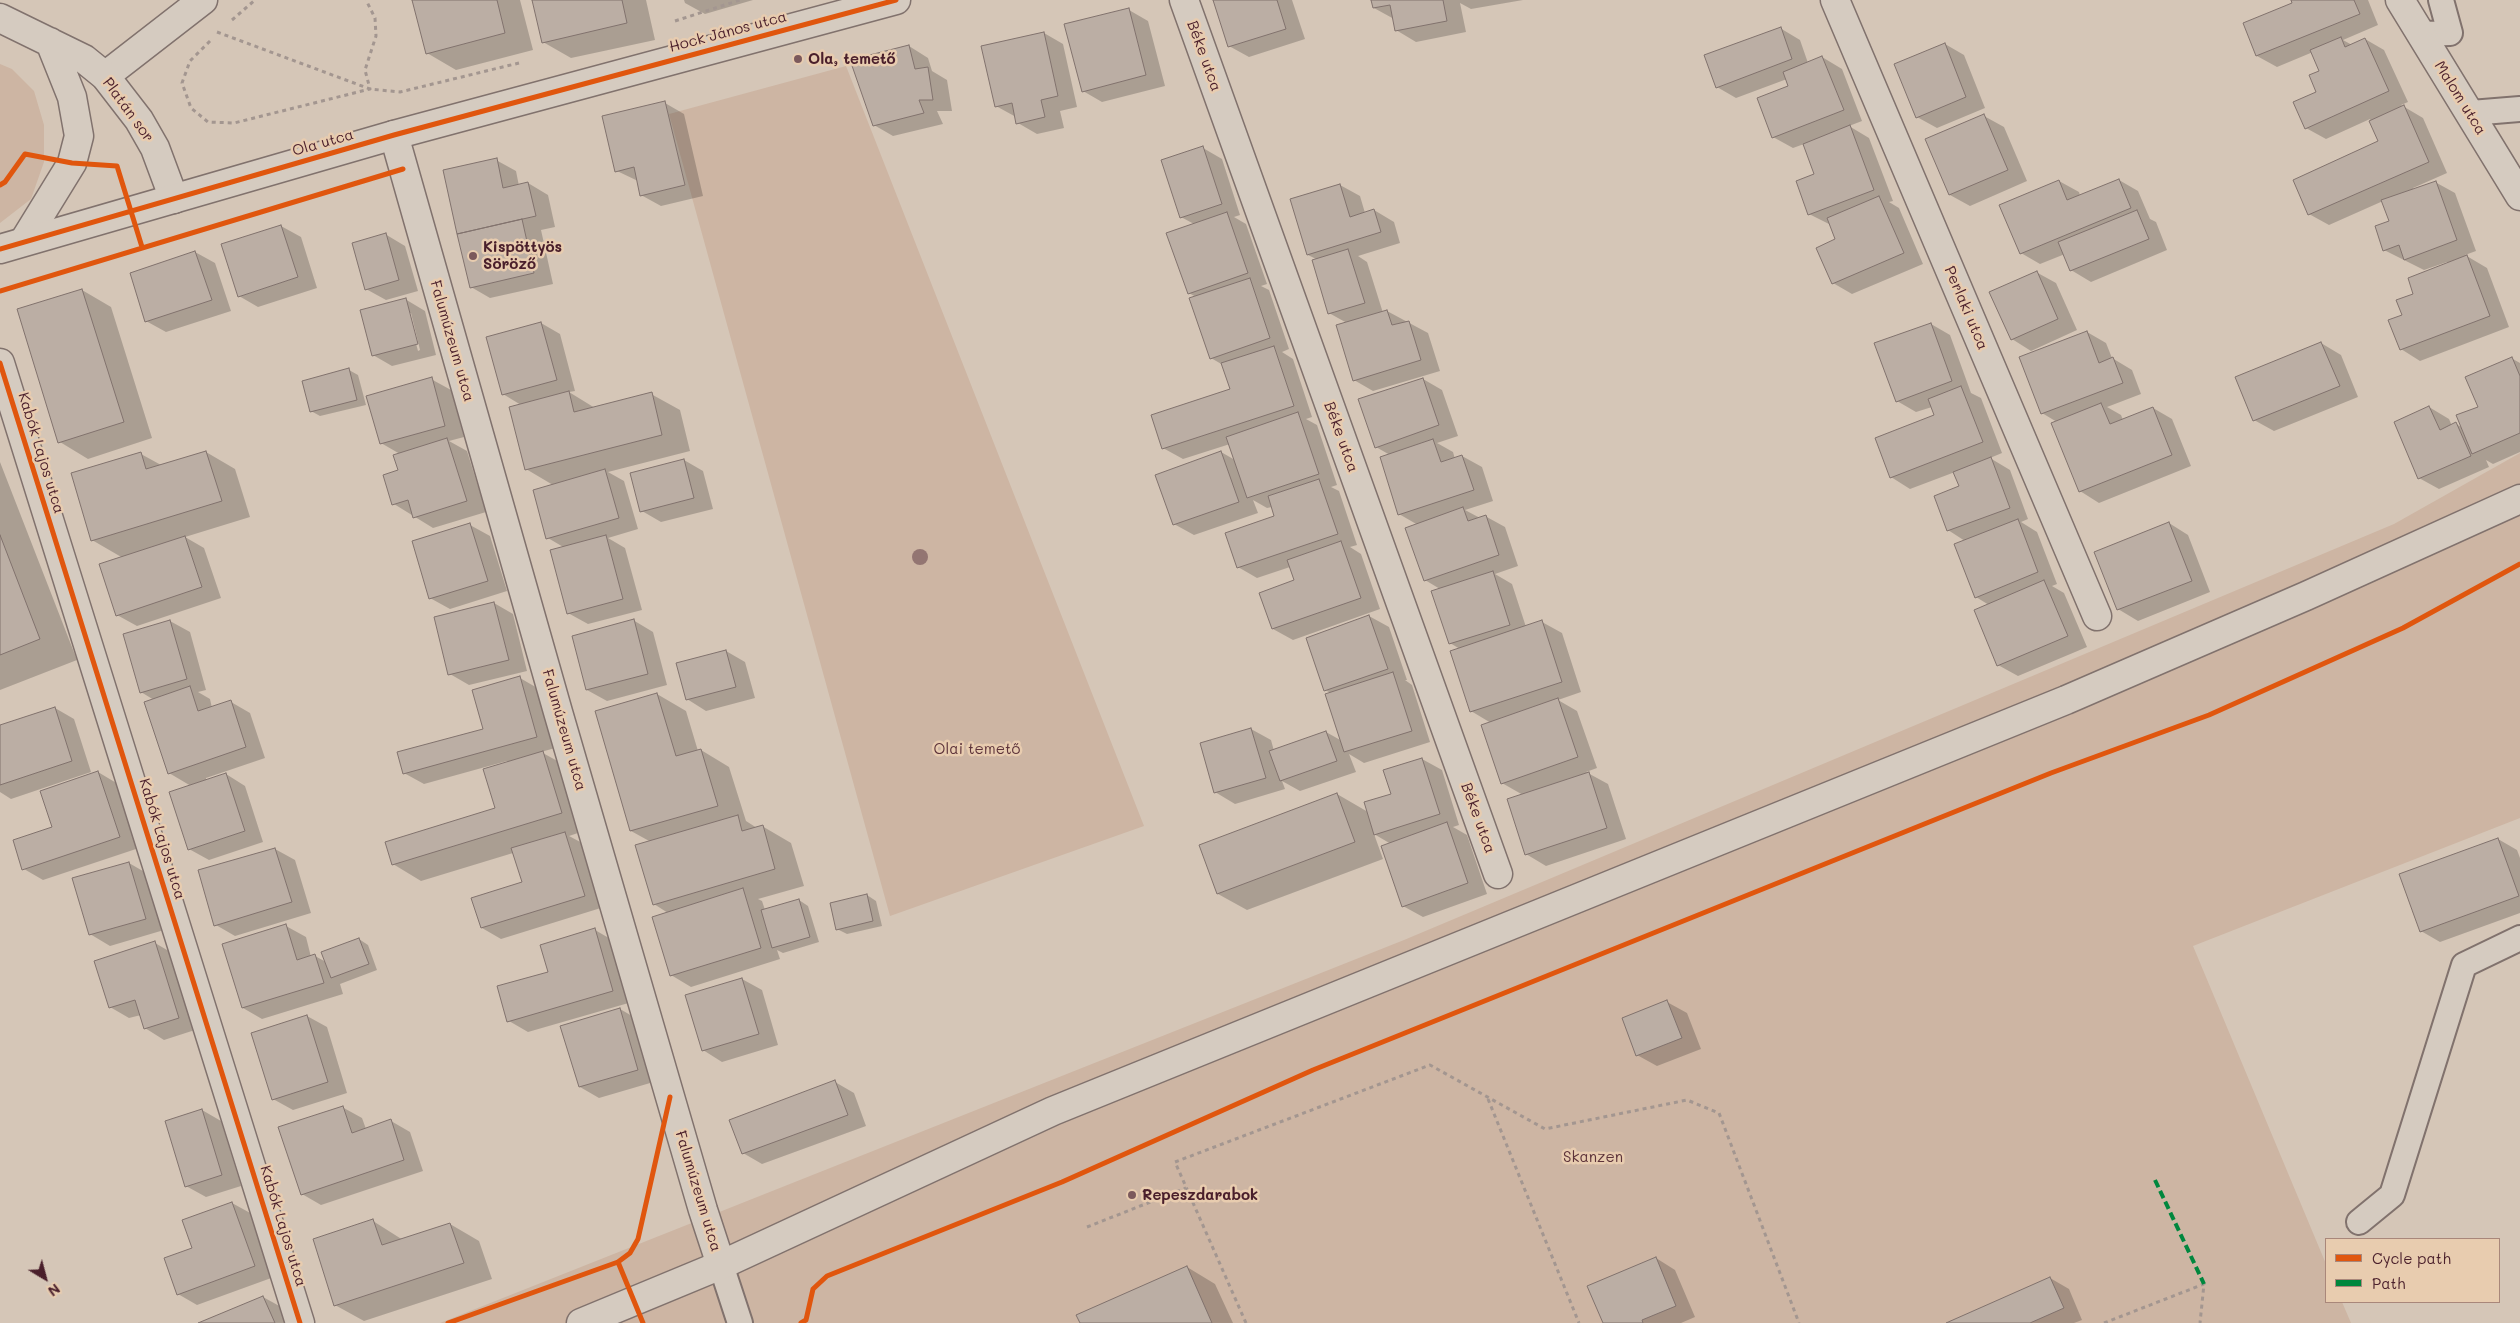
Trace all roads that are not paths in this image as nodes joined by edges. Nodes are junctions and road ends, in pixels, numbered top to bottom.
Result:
1 (896, 0) edge
2 (1184, 0) edge
3 (1835, 0) edge
4 (2400, 0) edge
5 (2440, 0) edge
6 (193, 8) edge
7 (0, 18) edge
8 (2420, 34) junction
9 (50, 42) junction
10 (655, 65) joint
11 (105, 76) junction
12 (2520, 109) edge
13 (2471, 113) junction
14 (394, 135) junction
15 (2520, 196) edge
16 (174, 199) junction
17 (12, 245) edge
18 (0, 363) edge
19 (2520, 499) edge
20 (2097, 616) dead end
21 (1498, 874) dead end
22 (2520, 938) edge
23 (2360, 1222) dead end
24 (721, 1265) junction
25 (300, 1323) edge
26 (581, 1323) edge
27 (740, 1323) edge

1 - 10 street, Hock János utca
2 - 21 street, Béke utca
3 - 20 street, Perlaki utca
4 - 8 street, Malom utca
5 - 8 lane
6 - 11 street
7 - 9 street, Platán sor
8 - 13 street, Malom utca
9 - 11 street, Platán sor
9 - 17 street
10 - 14 street, Ola utca
11 - 16 street, Platán sor
12 - 13 lane
13 - 15 street, Malom utca
14 - 16 street, Ola utca
14 - 24 street, Falumúzeum utca
16 - 17 street, Ola utca
18 - 25 street, Kabók Lajos utca
19 - 24 street
22 - 23 lane
24 - 26 street
24 - 27 lane, Falumúzeum utca

